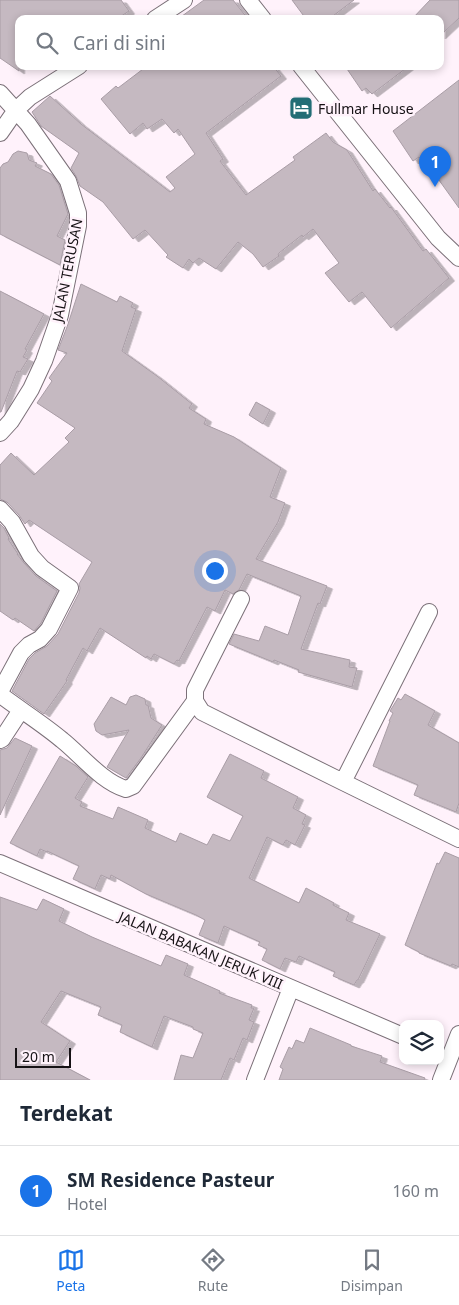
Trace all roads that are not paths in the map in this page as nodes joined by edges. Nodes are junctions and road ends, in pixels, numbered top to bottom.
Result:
1 (184, 0) edge
2 (248, 0) edge
3 (161, 15) edge
4 (260, 15) edge
5 (73, 70) edge
6 (304, 70) edge
7 (0, 93) edge
8 (16, 110) junction
9 (0, 133) edge
10 (459, 258) edge
11 (0, 433) edge
12 (0, 509) edge
13 (241, 599) dead end
14 (429, 612) dead end
15 (195, 701) junction
16 (21, 710) junction
17 (0, 740) edge
18 (342, 782) junction
19 (459, 839) edge
20 (0, 863) edge
21 (291, 988) junction
22 (399, 1034) edge
23 (459, 1034) edge
24 (445, 1054) edge
25 (255, 1080) edge
26 (441, 1080) edge

1 - 3 street
2 - 4 street
5 - 8 street
6 - 10 street
7 - 8 street, JALAN TERUSAN
8 - 9 street
8 - 11 street, JALAN TERUSAN
12 - 16 street
13 - 15 street
14 - 18 street
15 - 16 street
15 - 18 street
16 - 17 street
18 - 19 street
20 - 21 street, JALAN BABAKAN JERUK VIII
21 - 22 street, JALAN BABAKAN JERUK VIII
21 - 25 street
23 - 24 street
24 - 26 street

